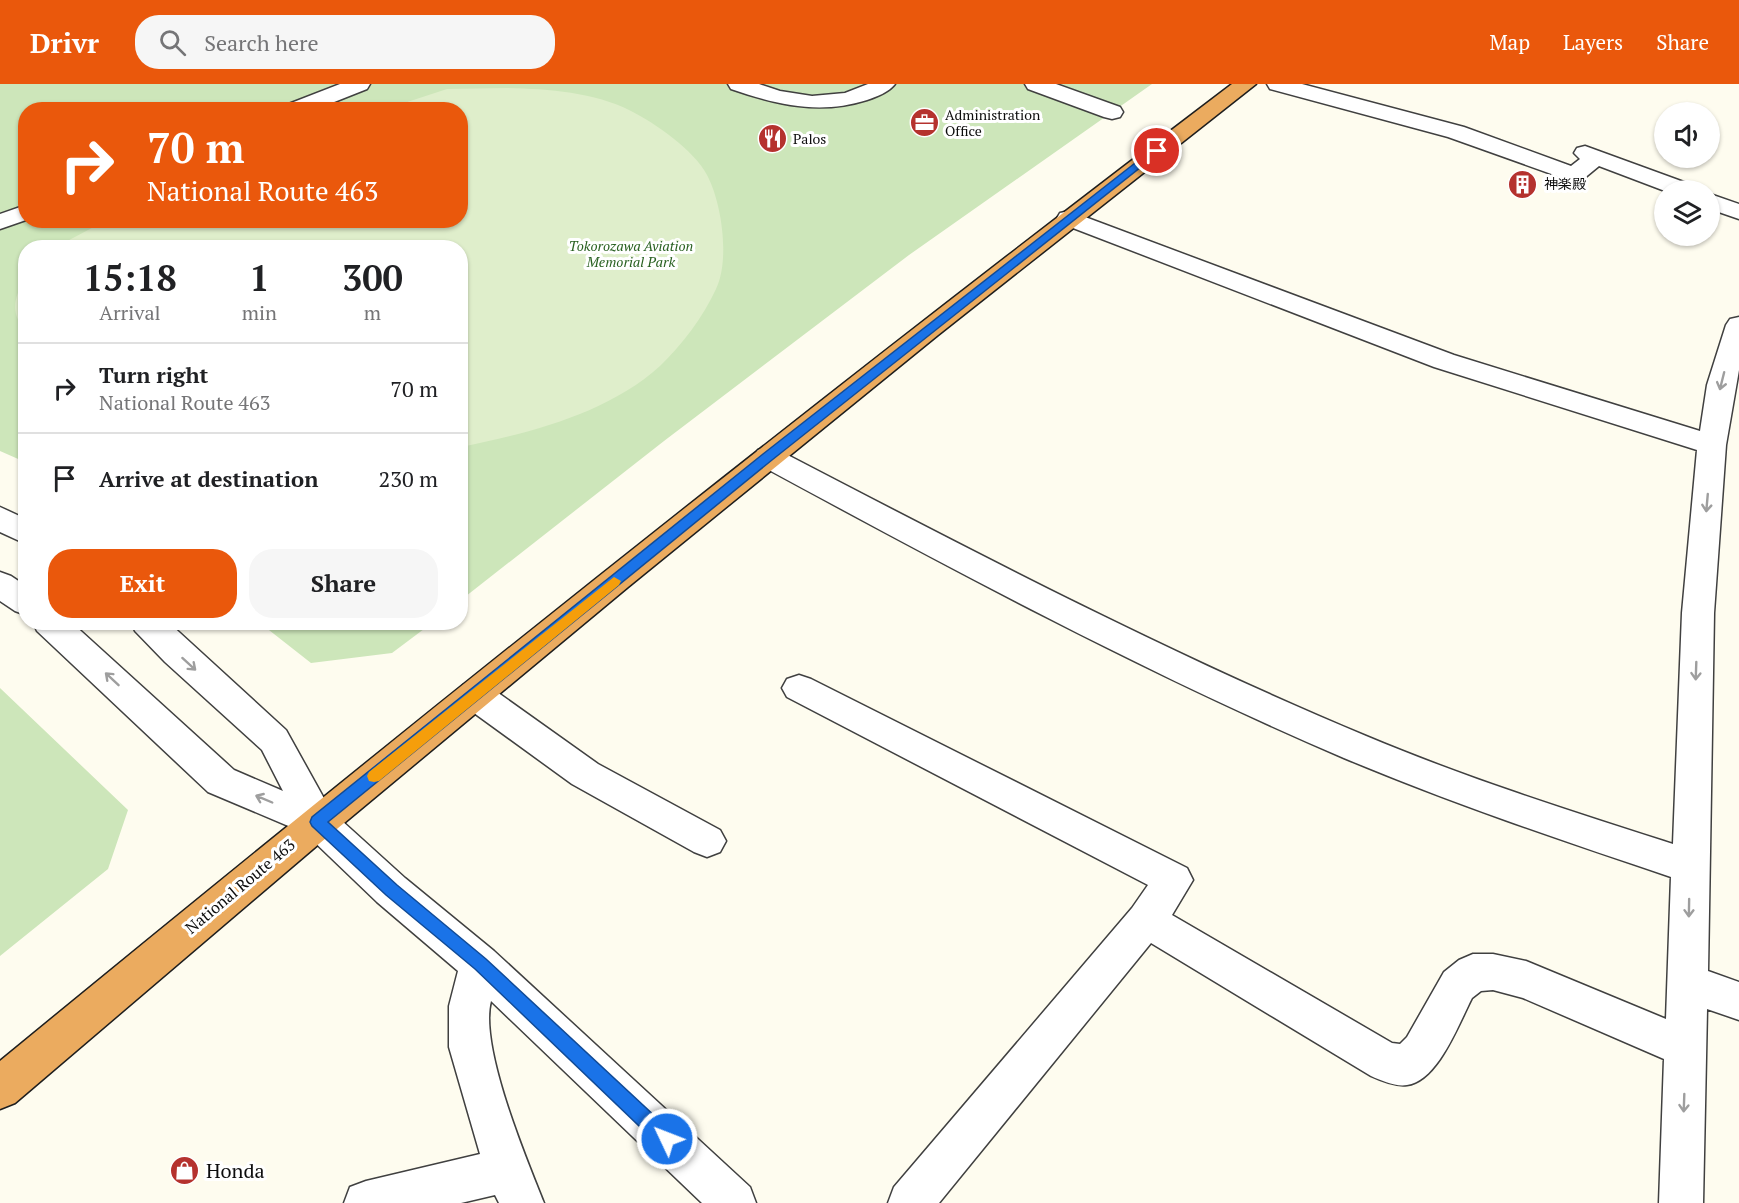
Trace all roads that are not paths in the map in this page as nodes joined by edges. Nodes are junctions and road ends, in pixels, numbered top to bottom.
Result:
1 (359, 84) edge
2 (739, 84) edge
3 (884, 84) edge
4 (1036, 84) edge
5 (1245, 84) edge
6 (1278, 84) edge
7 (314, 102) edge
8 (1112, 112) dead end
9 (1657, 180) edge
10 (1720, 205) edge
11 (1739, 212) edge
12 (18, 215) edge
13 (1069, 218) junction
14 (0, 222) edge
15 (1739, 325) edge
16 (1712, 445) junction
17 (768, 457) junction
18 (0, 518) edge
19 (18, 528) edge
20 (0, 584) edge
21 (18, 597) edge
22 (58, 630) edge
23 (155, 630) edge
24 (799, 688) dead end
25 (475, 695) junction
26 (318, 822) junction
27 (707, 842) dead end
28 (1689, 866) junction
29 (1146, 920) junction
30 (480, 964) junction
31 (1690, 983) junction
32 (1739, 1000) edge
33 (1685, 1047) junction
34 (0, 1088) edge
35 (515, 1186) edge
36 (366, 1203) edge
37 (734, 1203) edge
38 (910, 1203) edge
39 (1681, 1203) edge

1 - 7 street
2 - 3 street
4 - 8 street
5 - 13 highway, National Route 463
6 - 9 street
10 - 11 street
12 - 14 street
13 - 16 street
13 - 17 highway, National Route 463
15 -> 16 street
16 -> 28 street
17 - 25 highway, National Route 463
17 - 28 street
18 - 19 street
20 - 21 street
26 -> 22 street
23 -> 26 street
24 - 29 street
25 - 26 highway, National Route 463
25 - 27 street
26 - 30 street
26 - 34 highway, National Route 463
28 -> 31 street
29 - 33 street
29 - 38 street
30 - 35 street
30 - 37 street
31 - 32 street
31 - 33 street
33 -> 39 street
35 - 36 street

